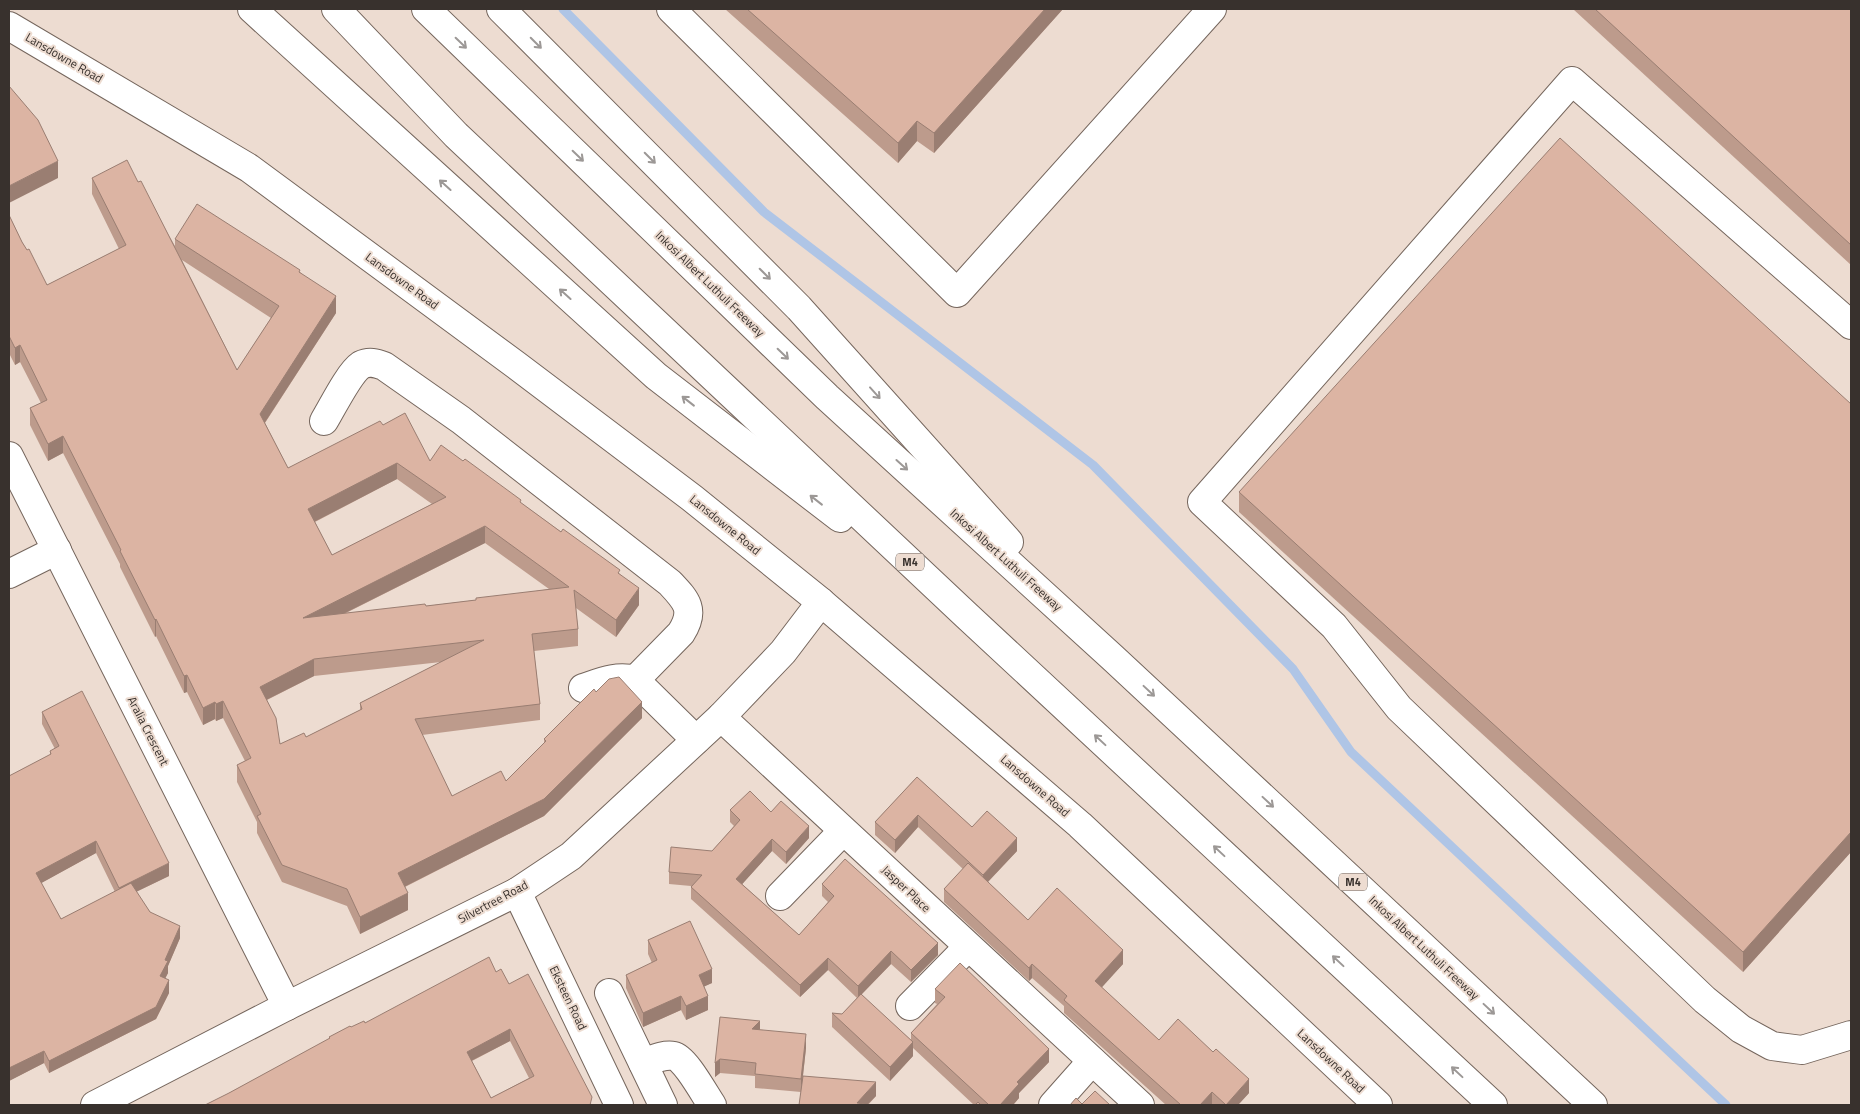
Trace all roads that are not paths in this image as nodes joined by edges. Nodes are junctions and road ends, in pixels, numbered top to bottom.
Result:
1 (252, 9) edge
2 (336, 9) edge
3 (426, 9) edge
4 (501, 9) edge
5 (671, 9) edge
6 (1212, 9) edge
7 (9, 26) edge
8 (1851, 325) edge
9 (324, 421) dead end
10 (9, 456) edge
11 (56, 550) junction
12 (9, 574) edge
13 (821, 602) junction
14 (966, 615) junction
15 (1113, 658) junction
16 (635, 680) junction
17 (583, 688) dead end
18 (721, 717) junction
19 (696, 740) junction
20 (843, 831) junction
21 (517, 892) junction
22 (780, 896) dead end
23 (968, 947) junction
24 (609, 993) dead end
25 (287, 1006) junction
26 (910, 1006) dead end
27 (1851, 1035) edge
28 (1092, 1061) junction
29 (643, 1063) junction
30 (95, 1105) edge
31 (619, 1105) edge
32 (663, 1105) edge
33 (712, 1105) edge
34 (1053, 1105) edge
35 (1140, 1105) edge
36 (1378, 1105) edge
37 (1493, 1105) edge
38 (1593, 1105) edge

14 -> 1 main road
2 - 14 main road, M4
3 -> 15 main road, Inkosi Albert Luthuli Freeway / M4
4 -> 15 main road
5 - 6 main road
7 - 13 main road, Lansdowne Road
8 - 27 main road
9 - 16 main road
10 - 11 main road, Aralia Crescent
11 - 12 main road
11 - 25 main road, Aralia Crescent
13 - 18 main road, Silvertree Road
13 - 36 main road, Lansdowne Road
37 -> 14 main road, M4
15 -> 38 main road, Inkosi Albert Luthuli Freeway / M4
16 - 17 main road
16 - 19 main road
18 - 19 main road, Silvertree Road
18 - 20 main road, Jasper Place
19 - 21 main road, Silvertree Road
20 - 22 main road
20 - 23 main road, Jasper Place
21 - 25 main road, Silvertree Road
21 - 31 main road, Eksteen Road
23 - 26 main road
23 - 28 main road, Jasper Place
24 - 29 main road
25 - 30 main road, Silvertree Road
28 - 34 main road
28 - 35 main road, Jasper Place
29 - 32 main road
29 - 33 main road

